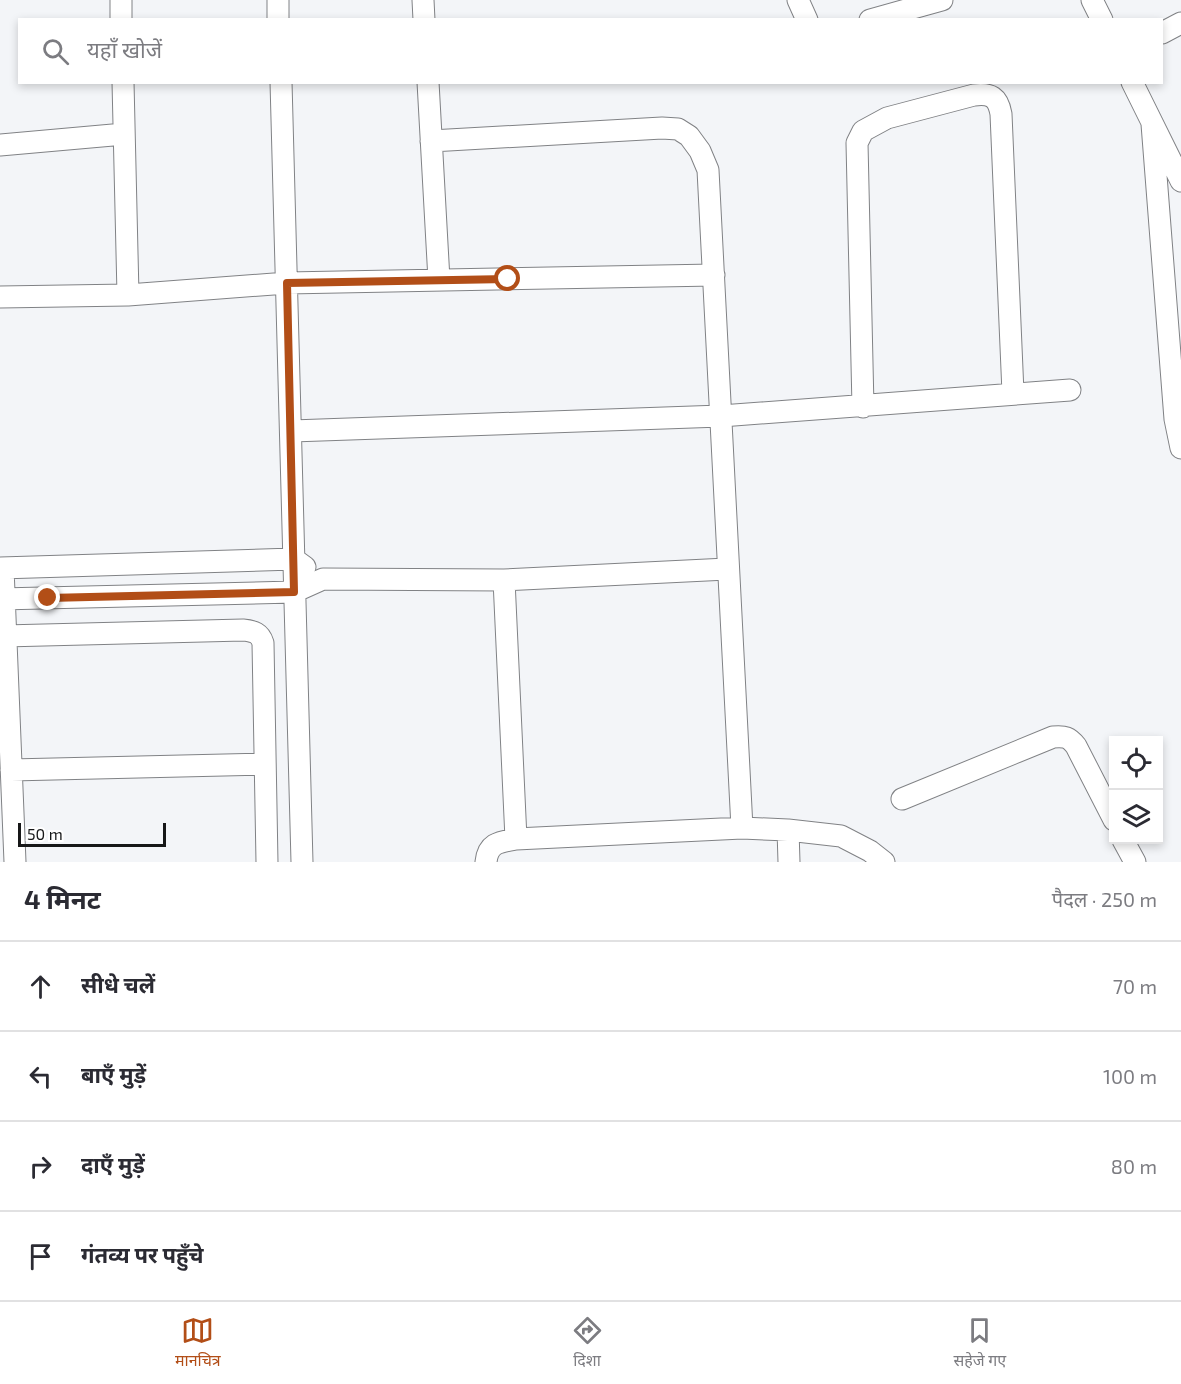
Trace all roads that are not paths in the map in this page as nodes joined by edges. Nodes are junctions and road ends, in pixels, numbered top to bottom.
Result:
1 (121, 0) edge
2 (278, 0) edge
3 (423, 0) edge
4 (798, 0) edge
5 (942, 0) edge
6 (1092, 0) edge
7 (918, 3) edge
8 (122, 18) edge
9 (278, 18) edge
10 (424, 18) edge
11 (806, 18) edge
12 (876, 18) edge
13 (1101, 18) edge
14 (1181, 23) edge
15 (1163, 32) edge
16 (123, 84) edge
17 (280, 84) edge
18 (428, 84) edge
19 (1133, 84) edge
20 (1152, 124) junction
21 (124, 134) junction
22 (431, 141) junction
23 (0, 145) edge
24 (1181, 181) edge
25 (714, 275) junction
26 (440, 280) junction
27 (287, 283) junction
28 (128, 295) junction
29 (0, 297) edge
30 (1070, 390) dead end
31 (1013, 393) junction
32 (863, 407) junction
33 (721, 416) junction
34 (292, 431) junction
35 (1181, 448) edge
36 (294, 560) junction
37 (1, 568) edge
38 (727, 569) junction
39 (323, 579) junction
40 (504, 580) junction
41 (294, 592) junction
42 (2, 599) edge
43 (3, 647) edge
44 (5, 735) edge
45 (265, 764) junction
46 (11, 770) junction
47 (902, 800) dead end
48 (1109, 812) edge
49 (742, 828) junction
50 (788, 830) junction
51 (516, 839) junction
52 (1125, 844) edge
53 (15, 862) edge
54 (267, 862) edge
55 (303, 862) edge
56 (486, 862) edge
57 (789, 862) edge
58 (884, 862) edge
59 (1135, 862) edge

1 - 8 street
2 - 9 street
3 - 10 street
4 - 11 street
5 - 7 street
6 - 13 street
7 - 12 street
14 - 15 street
16 - 21 street
17 - 27 street
18 - 22 street
19 - 20 street
20 - 24 street
20 - 35 street
21 - 23 street
21 - 28 street
22 - 25 street
22 - 26 street
25 - 26 street
25 - 33 street
26 - 27 street
27 - 28 street
27 - 34 street
28 - 29 street
30 - 31 street
31 - 32 street
31 - 32 street
32 - 33 street
33 - 34 street
33 - 38 street
34 - 36 street
36 - 37 street
36 - 39 street
36 - 41 street
37 - 42 street
38 - 40 street
38 - 49 street
39 - 40 street
39 - 41 street
40 - 51 street
41 - 42 street
41 - 55 street
42 - 43 street
43 - 44 street
43 - 45 street
44 - 46 street
45 - 46 street
45 - 54 street
46 - 53 street
47 - 48 street
49 - 50 street
49 - 51 street
50 - 57 street
50 - 58 street
51 - 56 street
52 - 59 street

